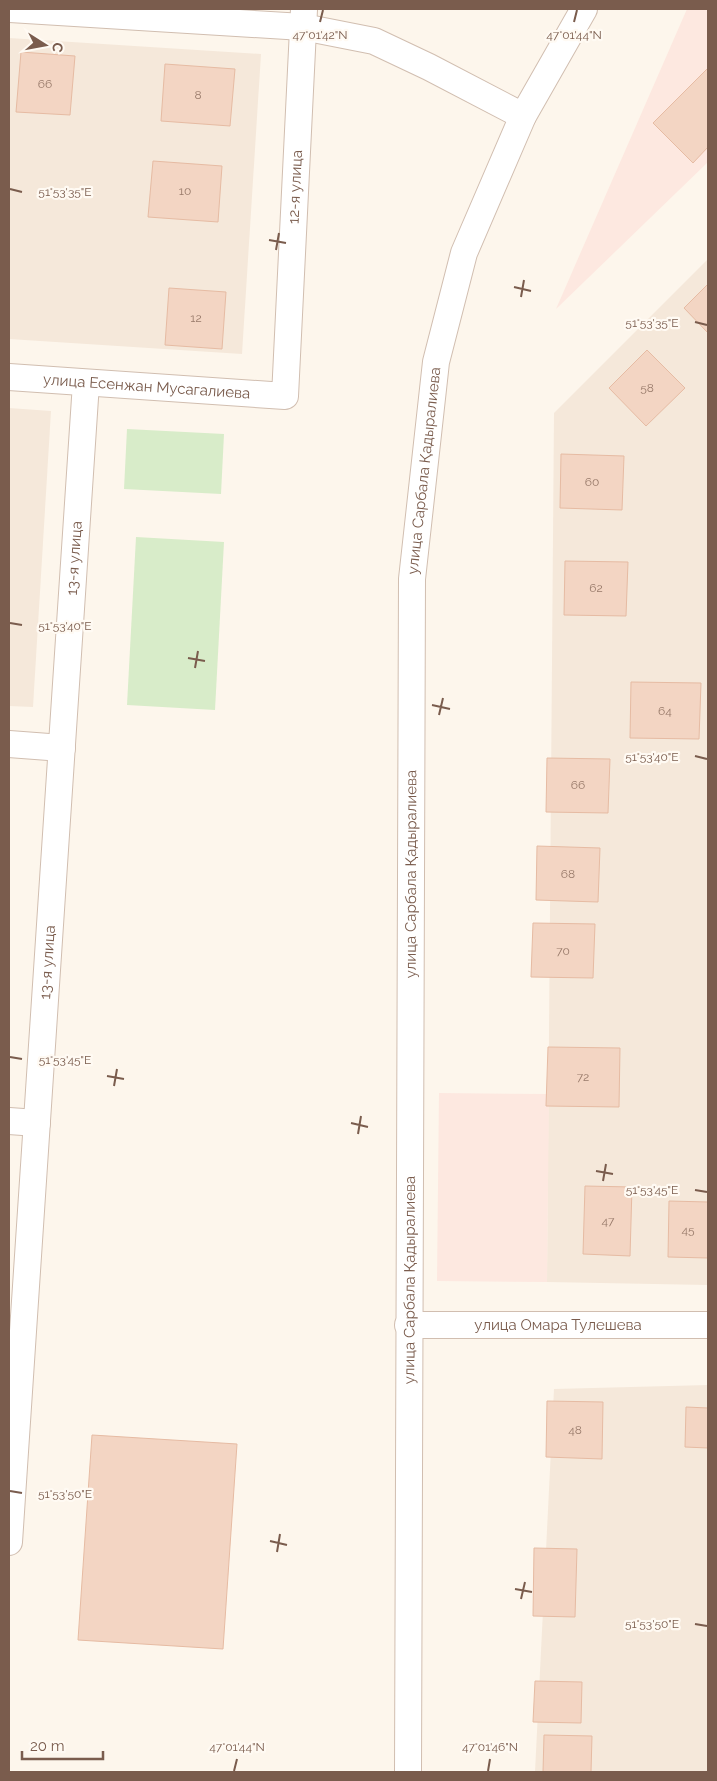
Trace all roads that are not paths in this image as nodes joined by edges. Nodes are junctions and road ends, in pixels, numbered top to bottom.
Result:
1 (10, 9) edge
2 (584, 9) edge
3 (303, 18) edge
4 (524, 116) junction
5 (9, 378) edge
6 (86, 383) junction
7 (285, 396) joint
8 (9, 744) edge
9 (62, 748) junction
10 (9, 1121) edge
11 (37, 1123) junction
12 (408, 1325) junction
13 (708, 1325) edge
14 (10, 1507) edge
15 (9, 1542) edge
16 (408, 1772) edge

1 - 3 street
2 - 4 street, улица Сарбала Қадыралиева
3 - 4 street
3 - 7 street, 12-я улица
4 - 12 street, улица Сарбала Қадыралиева
5 - 6 street, улица Есенжан Мусагалиева
6 - 7 street, улица Есенжан Мусагалиева
6 - 9 street, 13-я улица
8 - 9 street
9 - 11 street, 13-я улица
10 - 11 street
11 - 14 street, 13-я улица
12 - 13 street, улица Омара Тулешева
12 - 16 street, улица Сарбала Қадыралиева
14 - 15 street, 13-я улица

